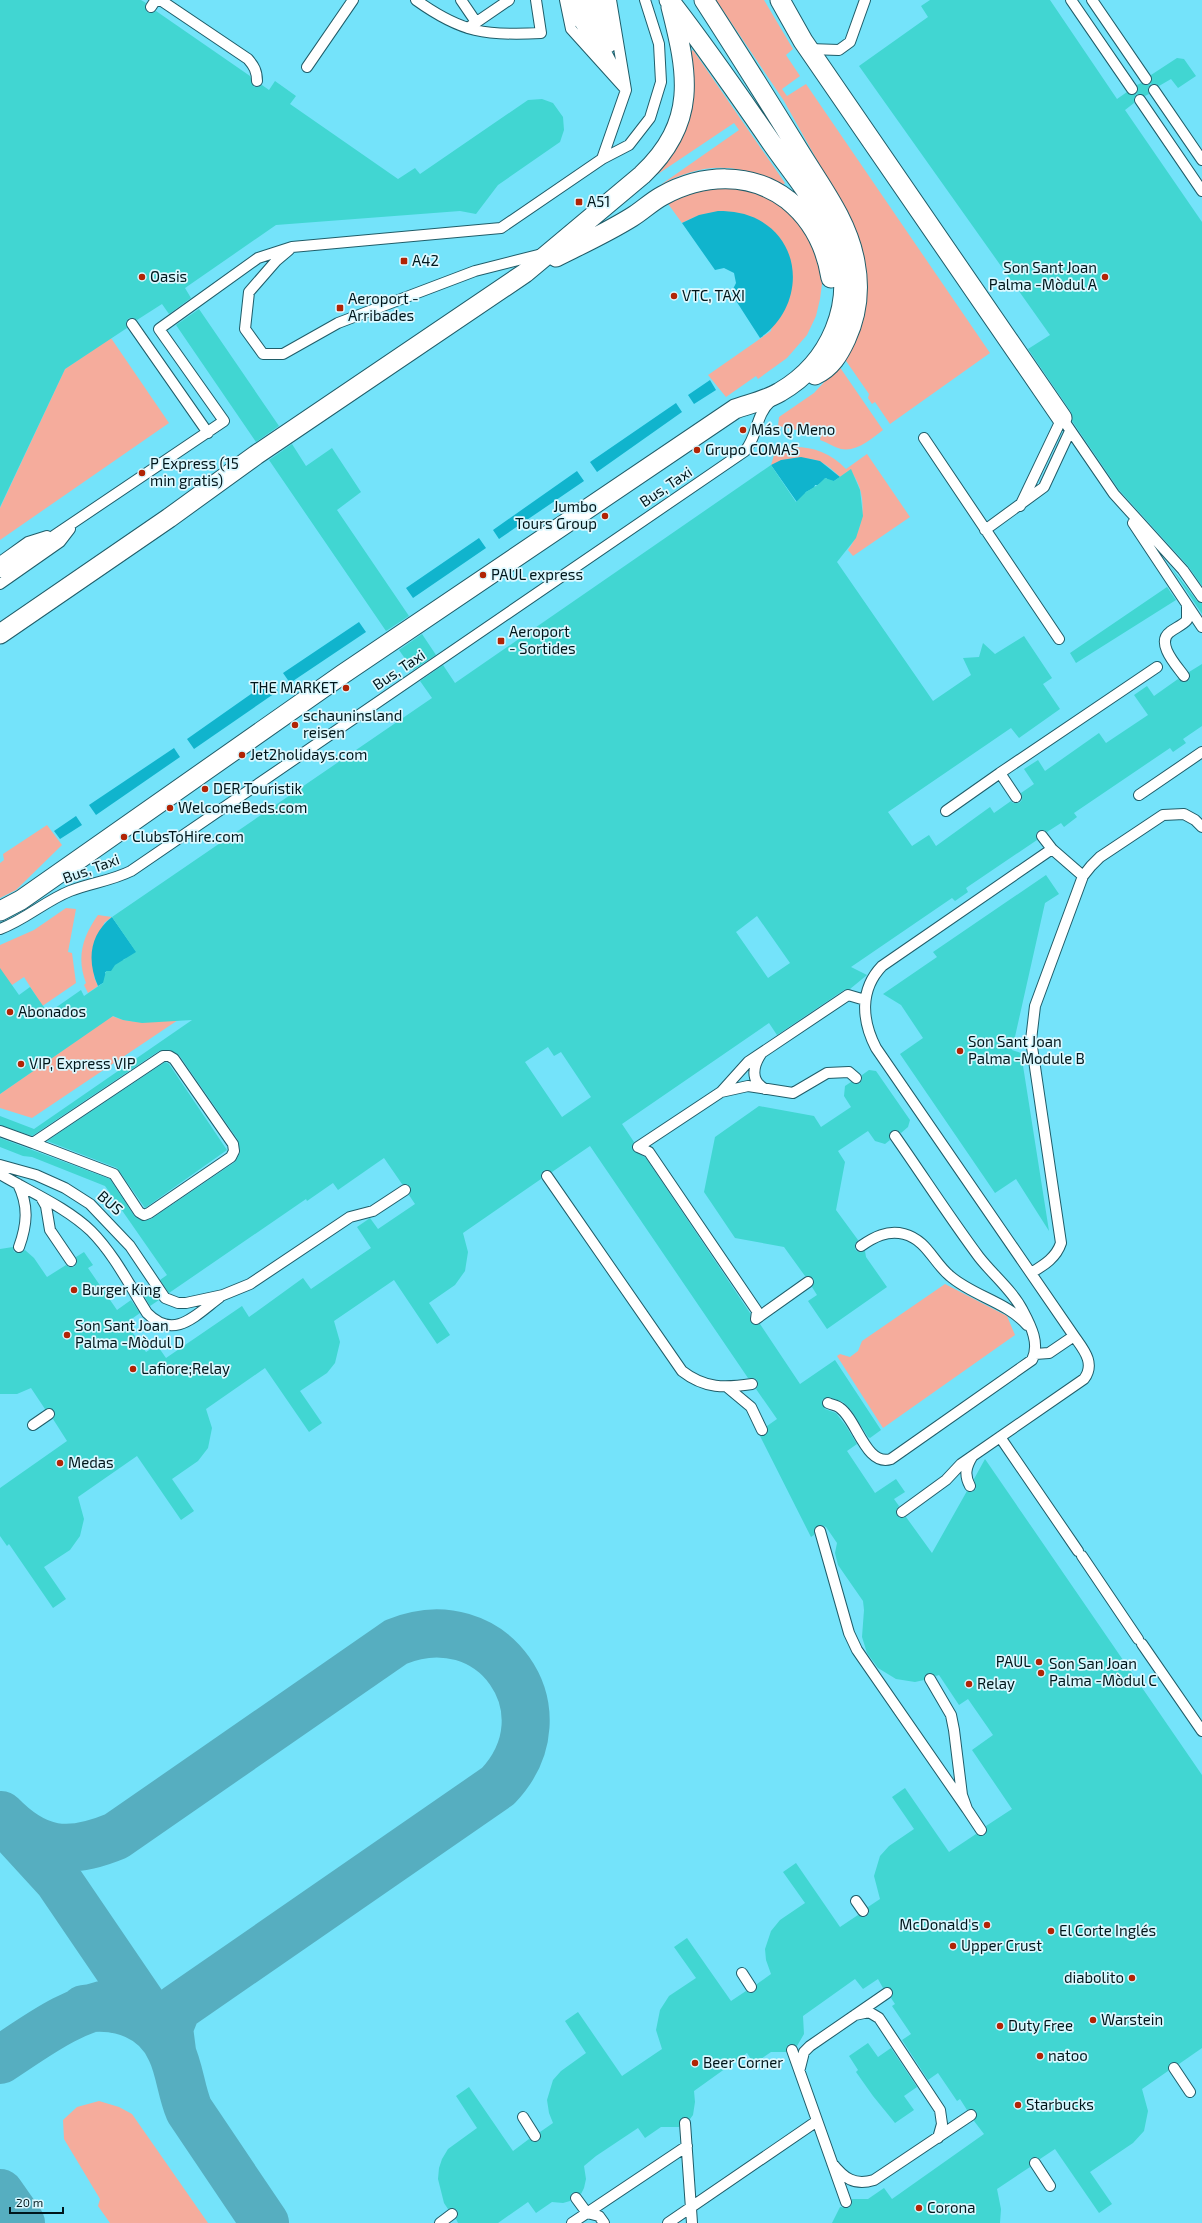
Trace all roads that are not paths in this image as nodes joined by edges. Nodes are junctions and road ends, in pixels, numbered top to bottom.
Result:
1 (353, 0) edge
2 (416, 0) edge
3 (460, 0) edge
4 (509, 0) edge
5 (536, 0) edge
6 (565, 0) edge
7 (573, 0) edge
8 (582, 0) edge
9 (591, 0) edge
10 (601, 0) edge
11 (612, 0) edge
12 (645, 0) edge
13 (669, 0) edge
14 (704, 0) edge
15 (780, 0) edge
16 (865, 0) edge
17 (1071, 0) edge
18 (1092, 0) edge
19 (150, 7) dead end
20 (472, 25) junction
21 (809, 49) junction
22 (307, 67) dead end
23 (1146, 79) dead end
24 (257, 81) dead end
25 (1132, 89) dead end
26 (626, 90) junction
27 (1154, 90) dead end
28 (1140, 100) dead end
29 (602, 159) junction
30 (1202, 160) edge
31 (1202, 191) edge
32 (292, 247) junction
33 (571, 249) junction
34 (549, 253) junction
35 (525, 273) junction
36 (132, 324) dead end
37 (808, 371) junction
38 (783, 390) junction
39 (1066, 425) junction
40 (208, 432) junction
41 (924, 438) dead end
42 (1114, 494) junction
43 (1020, 506) junction
44 (74, 524) junction
45 (985, 530) junction
46 (60, 532) junction
47 (0, 562) edge
48 (0, 572) edge
49 (0, 584) edge
50 (1202, 596) edge
51 (1187, 605) junction
52 (1202, 627) edge
53 (0, 634) edge
54 (1059, 639) dead end
55 (1157, 667) dead end
56 (1184, 676) dead end
57 (1202, 752) edge
58 (1000, 773) junction
59 (1139, 795) dead end
60 (1016, 797) dead end
61 (946, 811) dead end
62 (1202, 827) edge
63 (1042, 836) dead end
64 (1052, 850) junction
65 (1084, 876) junction
66 (0, 911) edge
67 (0, 929) edge
68 (865, 1000) junction
69 (762, 1052) junction
70 (856, 1078) dead end
71 (765, 1089) junction
72 (721, 1092) junction
73 (0, 1131) edge
74 (895, 1136) dead end
75 (33, 1143) junction
76 (0, 1165) edge
77 (0, 1174) edge
78 (547, 1176) dead end
79 (18, 1184) junction
80 (405, 1190) dead end
81 (42, 1198) junction
82 (861, 1246) dead end
83 (19, 1247) dead end
84 (71, 1261) dead end
85 (1031, 1273) junction
86 (808, 1282) dead end
87 (223, 1295) junction
88 (1032, 1331) junction
89 (1074, 1336) junction
90 (1035, 1354) junction
91 (752, 1384) dead end
92 (727, 1387) junction
93 (828, 1403) dead end
94 (49, 1414) dead end
95 (33, 1425) dead end
96 (762, 1430) dead end
97 (1000, 1437) junction
98 (972, 1457) junction
99 (970, 1486) dead end
100 (902, 1512) dead end
101 (820, 1531) dead end
102 (930, 1678) dead end
103 (1202, 1731) edge
104 (966, 1809) junction
105 (981, 1830) dead end
106 (856, 1901) dead end
107 (863, 1911) dead end
108 (742, 1973) dead end
109 (751, 1987) dead end
110 (887, 1993) dead end
111 (855, 2014) junction
112 (792, 2050) dead end
113 (1174, 2068) dead end
114 (799, 2070) junction
115 (1190, 2092) dead end
116 (971, 2116) dead end
117 (522, 2117) dead end
118 (817, 2121) junction
119 (685, 2123) dead end
120 (535, 2136) dead end
121 (938, 2138) junction
122 (687, 2146) junction
123 (832, 2163) junction
124 (1035, 2163) dead end
125 (1050, 2186) dead end
126 (576, 2198) dead end
127 (846, 2202) dead end
128 (690, 2208) junction
129 (587, 2213) junction
130 (452, 2214) dead end
131 (440, 2223) edge
132 (572, 2223) edge
133 (604, 2223) edge
134 (668, 2223) edge
135 (692, 2223) edge

1 - 22 lane
2 - 20 lane
3 - 20 lane
4 - 20 lane
5 - 20 lane
6 - 26 lane
7 - 26 lane
8 - 26 lane
9 - 26 lane
10 - 26 lane
11 - 26 lane
12 - 29 lane
13 - 34 street
13 - 37 street
14 - 38 street
15 - 21 street
16 - 21 lane
17 - 25 lane
18 - 23 lane
19 - 24 lane
21 - 39 street
26 - 29 lane
27 - 30 lane
28 - 31 lane
29 - 32 lane
32 - 34 lane
32 - 40 lane
33 - 34 lane
33 - 35 street
33 - 37 street
34 - 35 street
35 - 53 street
36 - 40 lane
37 - 38 street
38 - 66 street
38 - 67 lane, Bus, Taxi
39 - 42 lane
39 - 43 lane
39 - 43 lane
40 - 44 lane
41 - 45 lane
42 - 50 lane
42 - 51 lane
43 - 45 lane
44 - 46 lane
44 - 49 lane
45 - 54 lane
46 - 47 lane
46 - 48 lane
51 - 52 lane
51 - 56 lane
55 - 58 lane
57 - 59 lane
58 - 60 lane
58 - 61 lane
62 - 65 lane
63 - 64 lane
64 - 65 lane
64 - 68 lane
65 - 85 lane
68 - 69 lane
68 - 85 lane
69 - 71 lane
69 - 72 lane
70 - 71 lane
71 - 72 lane
72 - 86 lane
73 - 75 lane
74 - 88 lane
75 - 75 lane
76 - 87 lane, BUS
77 - 79 lane
78 - 92 lane
79 - 81 lane
79 - 83 lane
80 - 87 lane
81 - 84 lane
81 - 87 lane
82 - 88 lane
85 - 89 lane
88 - 90 lane
89 - 90 lane
89 - 97 lane
90 - 93 lane
91 - 92 lane
92 - 96 lane
94 - 95 lane
97 - 98 lane
97 - 103 lane
98 - 99 lane
98 - 100 lane
101 - 104 lane
102 - 104 lane
104 - 105 lane
106 - 107 lane
108 - 109 lane
110 - 111 lane
111 - 114 lane
111 - 121 lane
112 - 114 lane
113 - 115 lane
114 - 118 lane
116 - 121 lane
117 - 120 lane
118 - 123 lane
118 - 128 lane
119 - 122 lane
121 - 123 lane
122 - 128 lane
122 - 129 lane
123 - 127 lane
124 - 125 lane
126 - 129 lane
128 - 134 lane
128 - 135 lane
129 - 132 lane
129 - 133 lane
130 - 131 lane

